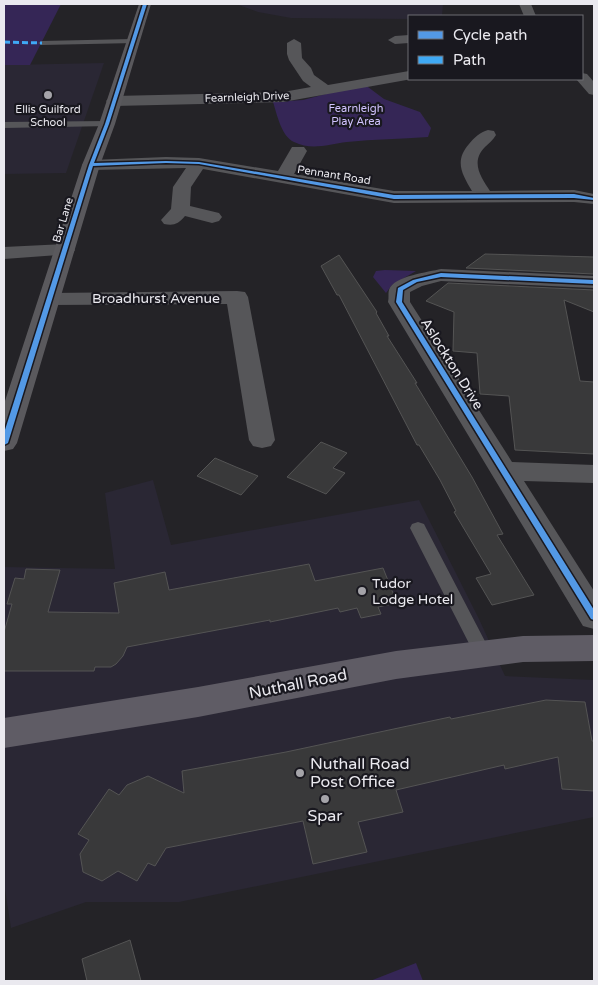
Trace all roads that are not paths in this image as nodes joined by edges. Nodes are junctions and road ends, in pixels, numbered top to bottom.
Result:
1 (145, 4) edge
2 (408, 39) edge
3 (395, 40) dead end
4 (132, 41) junction
5 (42, 43) dead end
6 (294, 43) dead end
7 (408, 75) edge
8 (325, 89) junction
9 (114, 101) junction
10 (107, 124) junction
11 (4, 125) edge
12 (461, 138) dead end
13 (298, 151) dead end
14 (199, 163) junction
15 (91, 165) junction
16 (283, 178) junction
17 (484, 195) junction
18 (594, 199) edge
19 (212, 217) dead end
20 (65, 250) junction
21 (4, 253) edge
22 (594, 282) edge
23 (50, 299) junction
24 (262, 440) dead end
25 (4, 444) edge
26 (505, 471) junction
27 (594, 474) edge
28 (418, 528) dead end
29 (594, 617) edge
30 (594, 648) edge
31 (483, 654) junction
32 (4, 733) edge

1 - 4 street, Bar Lane
2 - 3 street
4 - 5 lane
4 - 9 street, Bar Lane
6 - 8 street
7 - 8 street, Fearnleigh Drive
8 - 9 street, Fearnleigh Drive
9 - 10 street, Bar Lane
10 - 11 lane
10 - 15 street, Bar Lane
12 - 17 street
13 - 16 street
14 - 15 street, Pennant Road
14 - 16 street, Pennant Road
14 - 19 street
15 - 20 street, Bar Lane
16 - 17 street, Pennant Road
17 - 18 street, Pennant Road
20 - 21 street
20 - 23 street, Bar Lane
22 - 26 street, Aslockton Drive
23 - 24 street, Broadhurst Avenue
23 - 25 street, Bar Lane
26 - 27 street
26 - 29 street, Aslockton Drive
28 - 31 lane
30 - 31 highway, Nuthall Road
31 - 32 highway, Nuthall Road

